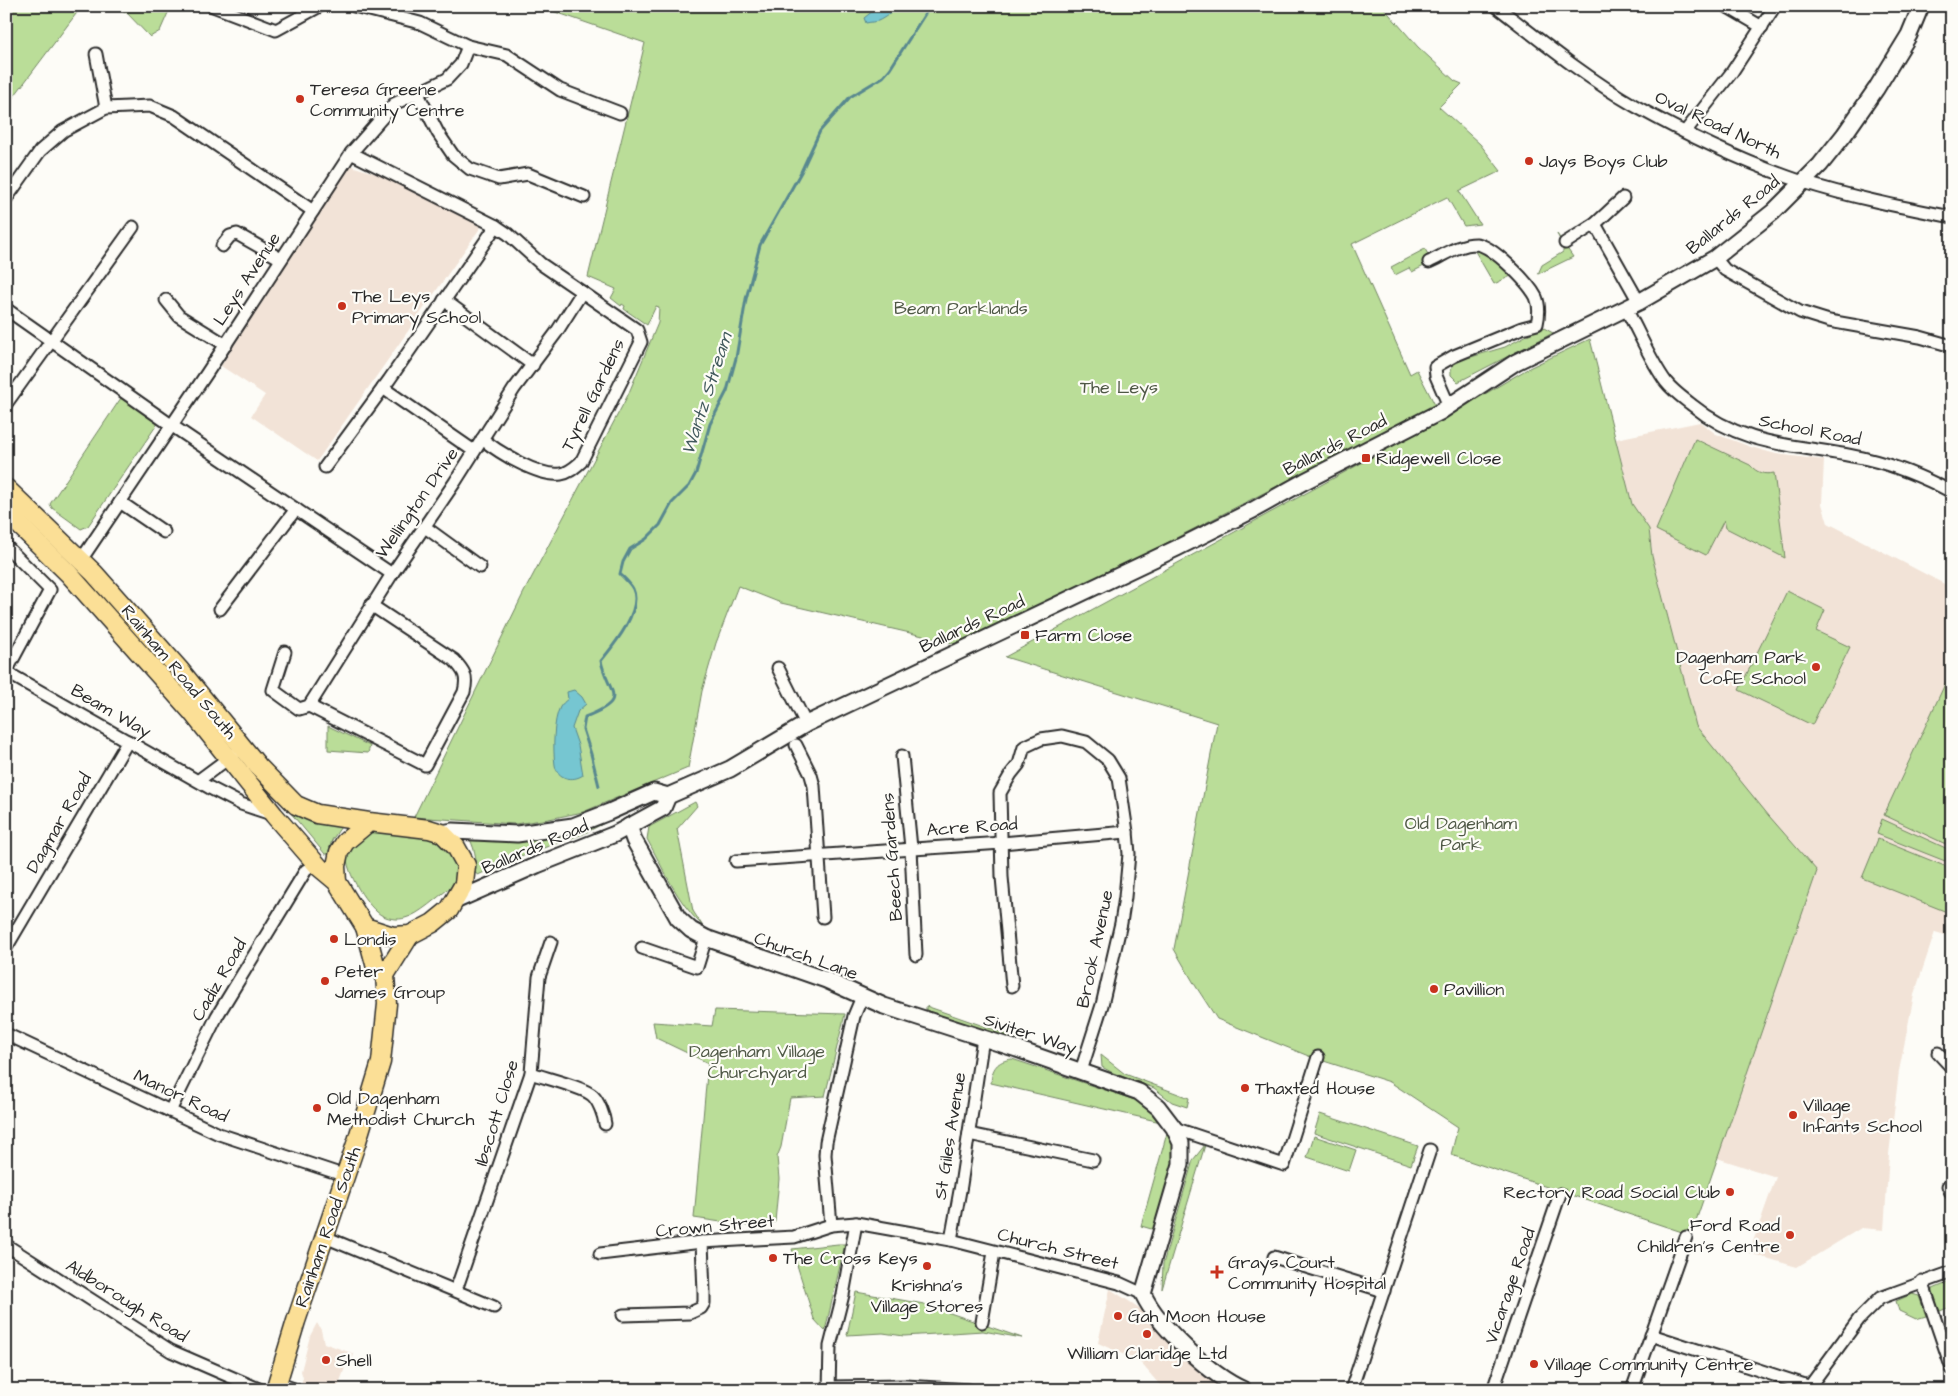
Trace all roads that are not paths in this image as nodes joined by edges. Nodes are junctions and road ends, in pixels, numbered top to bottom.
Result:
1 (213, 6) edge
2 (320, 6) edge
3 (354, 6) edge
4 (1496, 6) edge
5 (1726, 6) edge
6 (1775, 6) edge
7 (1921, 6) edge
8 (235, 10) edge
9 (1762, 27) junction
10 (468, 46) junction
11 (96, 54) dead end
12 (418, 94) junction
13 (106, 108) junction
14 (620, 113) dead end
15 (1685, 132) junction
16 (351, 153) junction
17 (1803, 182) junction
18 (584, 196) dead end
19 (1623, 198) dead end
20 (6, 199) edge
21 (313, 211) junction
22 (1952, 217) edge
23 (1595, 224) junction
24 (134, 226) dead end
25 (496, 226) junction
26 (1565, 243) dead end
27 (222, 246) dead end
28 (1715, 258) junction
29 (281, 259) junction
30 (1429, 262) dead end
31 (582, 292) junction
32 (166, 300) dead end
33 (444, 300) junction
34 (1632, 306) junction
35 (6, 309) edge
36 (51, 340) junction
37 (226, 344) junction
38 (1952, 346) edge
39 (533, 365) junction
40 (383, 388) junction
41 (6, 404) edge
42 (1449, 406) junction
43 (172, 425) junction
44 (482, 439) junction
45 (474, 450) junction
46 (325, 467) dead end
47 (6, 488) edge
48 (1952, 492) edge
49 (120, 502) junction
50 (296, 509) junction
51 (6, 512) edge
52 (425, 527) junction
53 (164, 532) dead end
54 (6, 546) edge
55 (81, 560) junction
56 (480, 567) dead end
57 (69, 574) junction
58 (392, 574) junction
59 (371, 605) junction
60 (220, 609) dead end
61 (285, 652) dead end
62 (778, 668) dead end
63 (6, 672) edge
64 (309, 706) junction
65 (806, 724) junction
66 (128, 741) junction
67 (796, 745) dead end
68 (236, 753) junction
69 (902, 756) dead end
70 (199, 780) junction
71 (668, 796) junction
72 (274, 816) junction
73 (598, 816) junction
74 (370, 822) junction
75 (629, 826) junction
76 (1127, 832) junction
77 (442, 833) junction
78 (1002, 843) junction
79 (911, 848) junction
80 (820, 854) junction
81 (736, 860) dead end
82 (306, 870) dead end
83 (337, 882) junction
84 (455, 901) junction
85 (824, 917) dead end
86 (365, 927) junction
87 (410, 935) junction
88 (706, 938) junction
89 (551, 942) dead end
90 (6, 948) edge
91 (642, 948) dead end
92 (916, 955) dead end
93 (385, 975) junction
94 (1012, 986) dead end
95 (862, 997) junction
96 (6, 1034) edge
97 (983, 1038) junction
98 (1938, 1053) dead end
99 (1318, 1058) dead end
100 (1952, 1068) edge
101 (1081, 1071) junction
102 (531, 1073) junction
103 (170, 1111) junction
104 (605, 1124) dead end
105 (1174, 1128) junction
106 (969, 1134) junction
107 (1430, 1150) dead end
108 (1093, 1160) dead end
109 (346, 1176) junction
110 (1560, 1194) dead end
111 (856, 1223) junction
112 (831, 1225) junction
113 (324, 1237) junction
114 (1686, 1237) dead end
115 (951, 1240) junction
116 (702, 1242) junction
117 (6, 1245) edge
118 (994, 1252) junction
119 (600, 1254) dead end
120 (1274, 1257) dead end
121 (1952, 1272) edge
122 (1922, 1282) junction
123 (456, 1290) junction
124 (1384, 1291) junction
125 (1143, 1294) junction
126 (494, 1307) dead end
127 (623, 1315) dead end
128 (982, 1322) dead end
129 (1651, 1335) junction
130 (1952, 1369) edge
131 (271, 1387) edge
132 (829, 1388) edge
133 (1807, 1388) edge
134 (1239, 1389) edge
135 (297, 1390) edge
136 (969, 1390) edge
137 (1351, 1390) edge
138 (1493, 1390) edge
139 (1632, 1390) edge

1 - 8 street
2 - 8 street
3 - 10 street
4 - 15 street, Oval Road North
5 - 9 street
6 - 9 street
7 - 17 main road, Ballards Road
9 - 15 street
10 - 12 street, Leys Avenue
10 - 14 street
11 - 13 street
12 - 16 street, Leys Avenue
12 - 18 street
13 - 20 street
13 - 21 street
15 - 17 street, Oval Road North
16 - 21 street, Leys Avenue
16 - 25 street
17 - 22 street, Oval Road North
17 - 28 main road, Ballards Road
19 - 23 street
21 - 29 street, Leys Avenue
23 - 26 street
23 - 34 street, School Road
24 - 36 street
25 - 31 street
25 - 33 street
27 - 29 street
28 - 34 main road, Ballards Road
28 - 38 street
29 - 37 street, Leys Avenue
30 - 42 street
31 - 39 street, Wellington Drive
31 - 44 street, Tyrell Gardens
32 - 37 street
33 - 39 street
33 - 40 street
34 - 42 main road, Ballards Road
34 - 48 street, School Road
35 - 36 street, Wellington Drive
36 - 41 street
36 - 43 street, Wellington Drive
37 - 43 street, Leys Avenue
39 - 44 street, Wellington Drive
40 - 45 street
40 - 46 street
42 - 65 main road, Ballards Road
43 - 49 street, Leys Avenue
43 - 50 street, Wellington Drive
44 - 45 street, Wellington Drive
45 - 52 street, Wellington Drive
47 - 55 main road, Rainham Road South
49 - 53 street
49 - 55 street, Leys Avenue
50 - 58 street, Wellington Drive
50 - 60 street
51 - 57 main road, Rainham Road South
52 - 56 street
52 - 58 street, Wellington Drive
54 - 63 street, Beam Way
55 - 57 main road
55 - 68 main road, Rainham Road South
57 - 68 main road, Rainham Road South
58 - 59 street
59 - 64 street
59 - 64 street
61 - 64 street
62 - 65 street
63 - 66 street, Beam Way
65 - 71 main road, Ballards Road
66 - 70 street, Beam Way
66 - 90 street, Dagmar Road
67 - 80 street
68 - 70 street
68 - 72 main road, Rainham Road South
68 - 74 main road, Rainham Road South
69 - 79 street, Beech Gardens
70 - 72 street, Beam Way
71 - 73 main road, Ballards Road
71 - 75 main road, Ballards Road
72 - 83 main road, Rainham Road South
73 - 75 main road, Ballards Road
73 - 77 main road, Ballards Road
74 - 77 main road
74 - 83 main road
75 - 84 main road, Ballards Road
75 - 88 main road, Church Lane
76 - 78 street, Acre Road
76 - 78 street, Brook Avenue
76 - 101 street, Brook Avenue
77 - 84 main road
78 - 79 street, Acre Road
78 - 94 street, Brook Avenue
79 - 80 street, Acre Road
79 - 92 street, Beech Gardens
80 - 81 street, Acre Road
80 - 85 street
82 - 103 street, Cadiz Road
83 - 86 main road
84 - 87 main road
86 - 87 main road
86 - 93 main road, Rainham Road South
87 - 93 main road
88 - 91 street
88 - 95 main road, Church Lane
89 - 102 street, Ibscott Close
93 - 109 main road, Rainham Road South
95 - 97 main road, Siviter Way
95 - 112 street, Church Lane
96 - 103 street, Manor Road
97 - 101 main road, Siviter Way
97 - 106 street, St Giles Avenue
98 - 100 street
99 - 105 street
101 - 105 main road, Siviter Way
102 - 104 street
102 - 123 street, Ibscott Close
103 - 109 street, Manor Road
105 - 125 main road, Siviter Way
106 - 108 street
106 - 115 street, St Giles Avenue
107 - 124 street
109 - 113 main road, Rainham Road South
110 - 138 street, Vicarage Road
111 - 112 street, Church Street
111 - 115 street, Church Street
111 - 132 street
112 - 116 street, Crown Street
113 - 123 street
113 - 131 main road, Rainham Road South
114 - 129 street
115 - 118 street, Church Street
116 - 119 street, Crown Street
116 - 127 street
117 - 131 street, Aldborough Road
118 - 125 street, Church Street
118 - 128 street
120 - 124 street
121 - 122 street
122 - 130 street
122 - 133 street
123 - 126 street
124 - 137 street
125 - 134 main road
129 - 133 street
129 - 139 street
131 - 135 street, Aldborough Road
132 - 136 street

